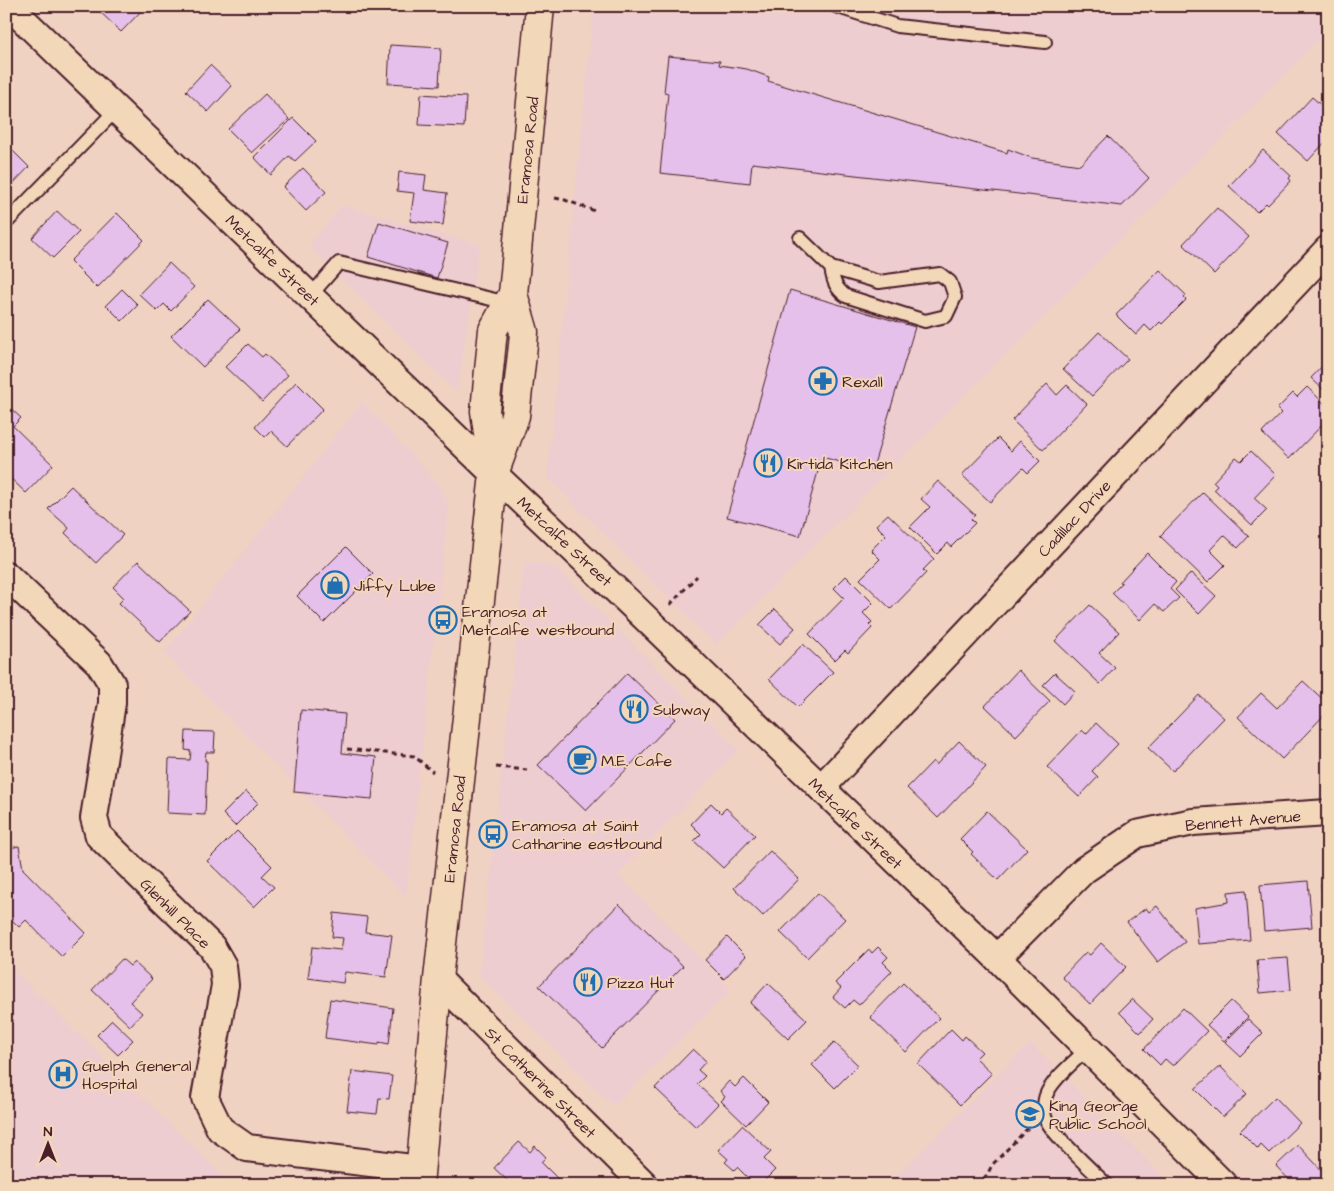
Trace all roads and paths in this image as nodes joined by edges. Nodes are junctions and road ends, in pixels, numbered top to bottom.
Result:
1 (9, 6) edge
2 (540, 6) edge
3 (835, 6) edge
4 (1045, 42) dead end
5 (116, 110) junction
6 (555, 198) dead end
7 (594, 211) dead end
8 (6, 223) edge
9 (800, 238) dead end
10 (1328, 249) edge
11 (831, 268) junction
12 (310, 296) junction
13 (510, 299) junction
14 (494, 474) junction
15 (6, 575) edge
16 (697, 576) dead end
17 (668, 607) dead end
18 (347, 749) dead end
19 (496, 767) dead end
20 (527, 770) dead end
21 (820, 788) junction
22 (458, 793) junction
23 (1328, 813) edge
24 (996, 958) junction
25 (438, 979) junction
26 (1087, 1049) junction
27 (1045, 1112) junction
28 (420, 1177) edge
29 (645, 1185) edge
30 (920, 1185) edge
31 (956, 1185) edge
32 (977, 1185) edge
33 (1106, 1185) edge
34 (1224, 1185) edge

1 - 5 street, Metcalfe Street
2 - 13 main road, Eramosa Road
3 - 4 lane
5 - 8 lane
5 - 12 street, Metcalfe Street
6 - 7 path
9 - 11 lane
10 - 21 street, Cadillac Drive
11 - 11 lane
12 - 13 lane
12 - 14 street, Metcalfe Street
13 - 14 main road, Eramosa Road
14 - 21 street, Metcalfe Street
14 - 22 main road, Eramosa Road
15 - 28 street, Glenhill Place
16 - 17 path
18 - 22 path
19 - 20 path
21 - 24 street, Metcalfe Street
22 - 25 main road, Eramosa Road
23 - 24 street, Bennett Avenue
24 - 26 street, Metcalfe Street
25 - 28 main road, Eramosa Road
25 - 29 street, St Catherine Street
26 - 27 lane
26 - 34 street, Metcalfe Street
27 - 32 path
27 - 33 lane
30 - 31 path

